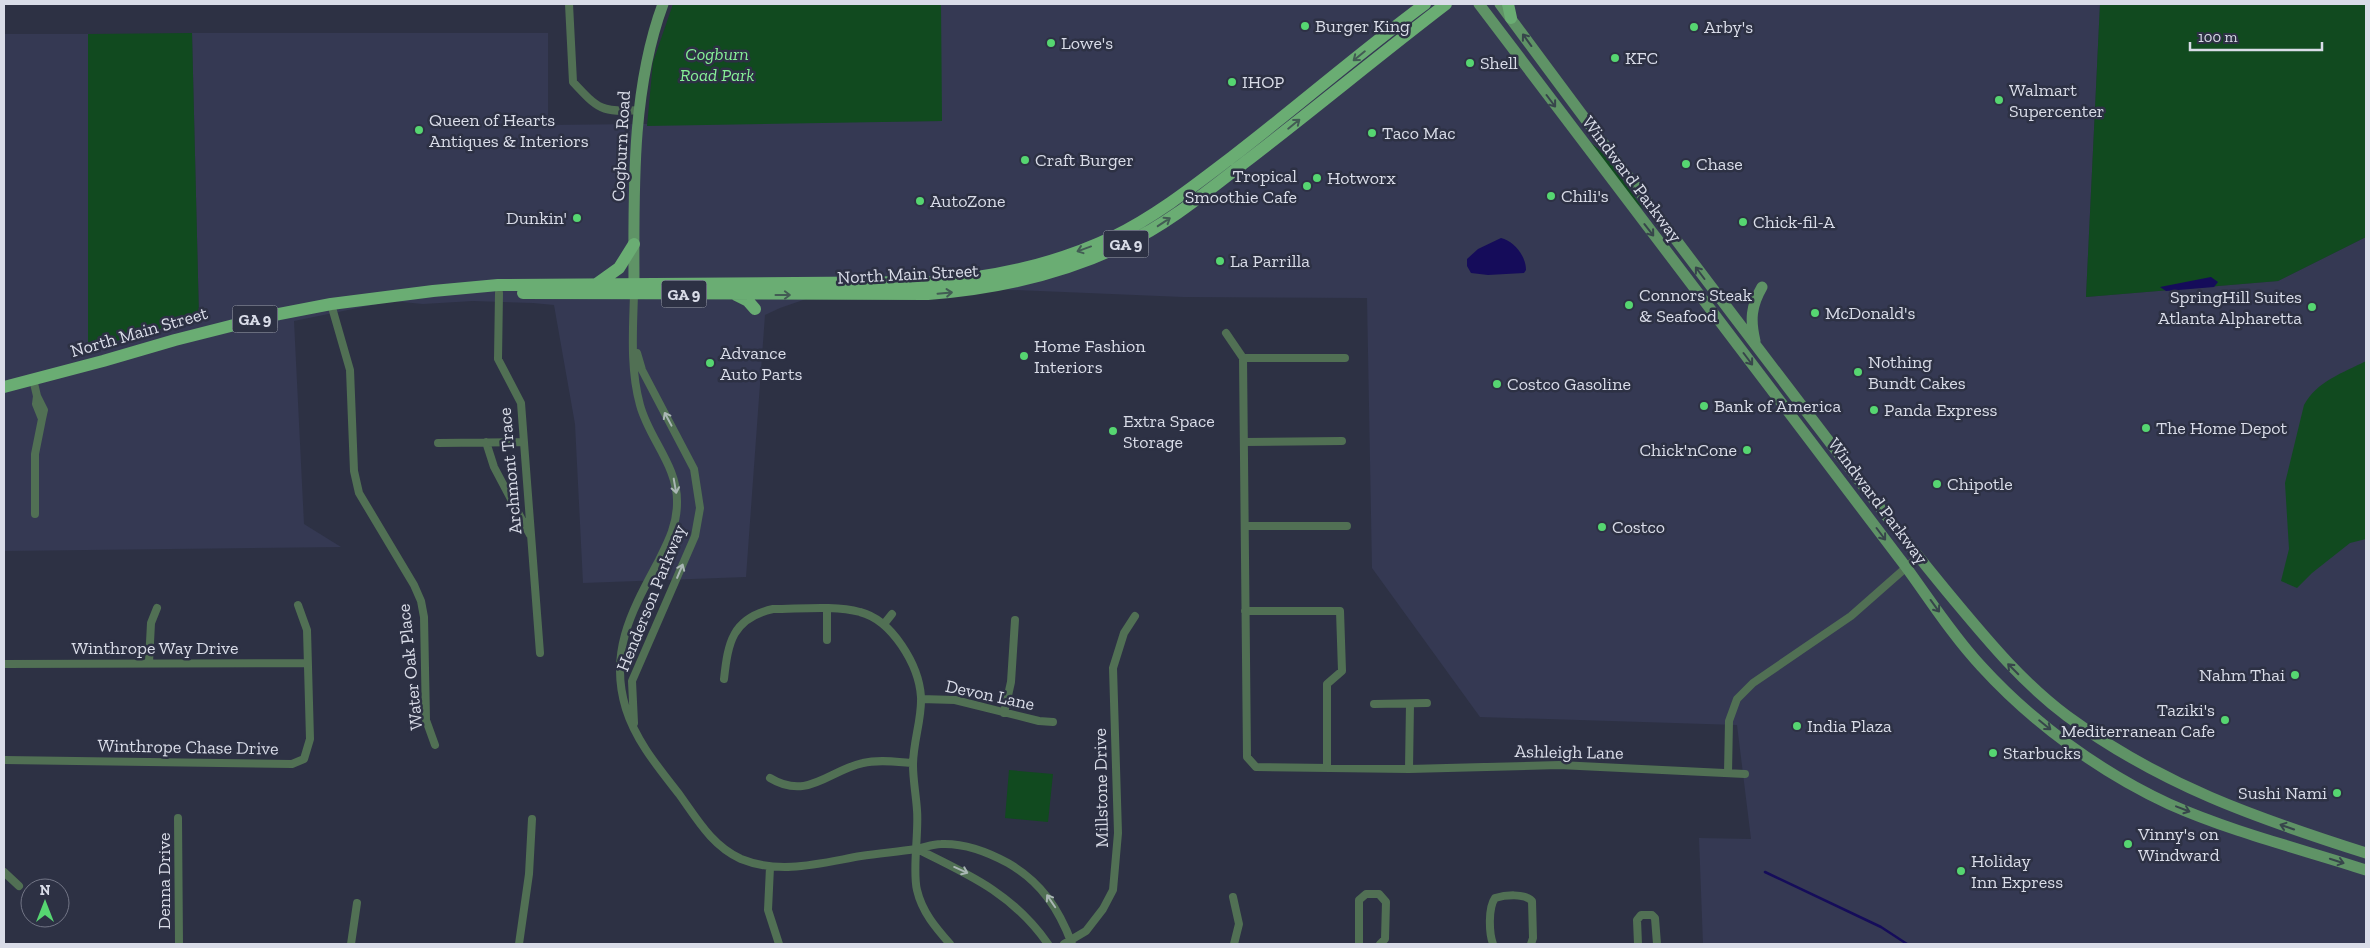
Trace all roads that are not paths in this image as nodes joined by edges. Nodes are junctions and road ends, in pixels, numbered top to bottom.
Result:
1 (568, 4) edge
2 (663, 4) edge
3 (1425, 4) edge
4 (1446, 4) edge
5 (1479, 4) edge
6 (1500, 4) edge
7 (1508, 4) edge
8 (1511, 18) junction
9 (639, 110) junction
10 (634, 244) junction
11 (596, 284) junction
12 (1762, 287) dead end
13 (634, 289) junction
14 (433, 291) junction
15 (498, 293) junction
16 (734, 294) junction
17 (331, 304) junction
18 (755, 309) dead end
19 (1226, 333) dead end
20 (633, 341) junction
21 (1756, 346) junction
22 (1243, 358) junction
23 (1345, 358) dead end
24 (33, 379) junction
25 (4, 387) edge
26 (1342, 441) dead end
27 (438, 442) dead end
28 (486, 442) junction
29 (524, 442) junction
30 (1244, 442) junction
31 (35, 514) dead end
32 (1245, 526) junction
33 (1347, 526) dead end
34 (531, 537) junction
35 (1918, 557) junction
36 (1906, 567) junction
37 (298, 605) dead end
38 (157, 608) dead end
39 (827, 609) junction
40 (1245, 611) junction
41 (892, 614) dead end
42 (1136, 616) dead end
43 (1015, 620) dead end
44 (884, 624) junction
45 (827, 640) dead end
46 (540, 653) dead end
47 (149, 662) junction
48 (307, 663) junction
49 (4, 664) edge
50 (724, 679) dead end
51 (921, 698) junction
52 (1427, 703) dead end
53 (1374, 704) dead end
54 (1410, 704) junction
55 (1004, 713) junction
56 (1053, 722) dead end
57 (635, 732) junction
58 (435, 745) dead end
59 (4, 760) edge
60 (913, 763) junction
61 (1327, 768) junction
62 (1409, 769) junction
63 (1728, 773) junction
64 (1745, 774) dead end
65 (770, 778) dead end
66 (178, 818) dead end
67 (532, 819) dead end
68 (917, 849) junction
69 (2366, 853) edge
70 (770, 867) junction
71 (2366, 870) edge
72 (4, 872) edge
73 (19, 886) dead end
74 (1233, 898) dead end
75 (357, 903) dead end
76 (1069, 943) edge
77 (179, 944) edge
78 (351, 944) edge
79 (519, 944) edge
80 (779, 944) edge
81 (950, 944) edge
82 (1048, 944) edge
83 (1234, 944) edge
84 (1359, 944) edge
85 (1380, 944) edge
86 (1493, 944) edge
87 (1531, 944) edge
88 (1638, 944) edge
89 (1657, 944) edge

1 - 9 street
2 - 9 main road, Cogburn Road
3 -> 13 main road, North Main Street / GA 9
16 -> 4 main road, North Main Street / GA 9
5 -> 36 main road, Windward Parkway
6 - 8 main road, Windward Parkway
7 - 8 main road
21 -> 8 main road, Windward Parkway
9 - 10 main road, Cogburn Road
10 - 11 main road
10 - 13 main road, Cogburn Road
11 - 13 main road, North Main Street / GA 9
11 - 14 main road, North Main Street / GA 9
12 - 21 main road
13 - 15 main road, North Main Street / GA 9
13 - 16 main road, North Main Street / GA 9
13 - 20 street, Henderson Parkway
14 - 15 main road, North Main Street / GA 9
14 - 17 main road, North Main Street / GA 9
15 - 29 street, Archmont Trace
16 - 18 main road
17 - 24 main road, North Main Street / GA 9
17 - 58 street, Water Oak Place
19 - 22 street
20 -> 57 street, Henderson Parkway
57 -> 20 street, Henderson Parkway
21 - 35 main road, Windward Parkway
22 - 23 street
22 - 30 street, Ashleigh Lane
24 - 25 main road, North Main Street / GA 9
24 - 31 street
26 - 30 street
27 - 28 street
28 - 29 street
28 - 34 street
29 - 34 street, Archmont Trace
30 - 32 street, Ashleigh Lane
32 - 33 street
32 - 40 street, Ashleigh Lane
34 - 46 street, Archmont Trace
35 - 36 street
69 -> 35 main road, Windward Parkway
36 - 63 street
36 -> 71 main road, Windward Parkway
37 - 48 street, Winthrope Chase Drive
38 - 47 street
39 - 44 street
39 - 45 street
39 - 50 street
40 - 61 street, Ashleigh Lane
40 - 61 street
41 - 44 street
42 - 76 street, Millstone Drive
43 - 55 street
44 - 51 street
47 - 48 street, Winthrope Way Drive
47 - 49 street, Winthrope Way Drive
48 - 59 street, Winthrope Chase Drive
51 - 55 street, Devon Lane
51 - 60 street
52 - 54 street
53 - 54 street
54 - 62 street
55 - 56 street, Devon Lane
57 - 70 street, Henderson Parkway
60 - 65 street
60 - 68 street
61 - 62 street, Ashleigh Lane
62 - 63 street, Ashleigh Lane
63 - 64 street, Ashleigh Lane
66 - 77 street, Denna Drive
67 - 79 street
68 - 70 street, Henderson Parkway
76 -> 68 street, Henderson Parkway
68 - 81 street
68 -> 82 street
70 - 80 street
72 - 73 street
74 - 83 street
75 - 78 street
84 - 85 street
86 - 87 street
88 - 89 street

